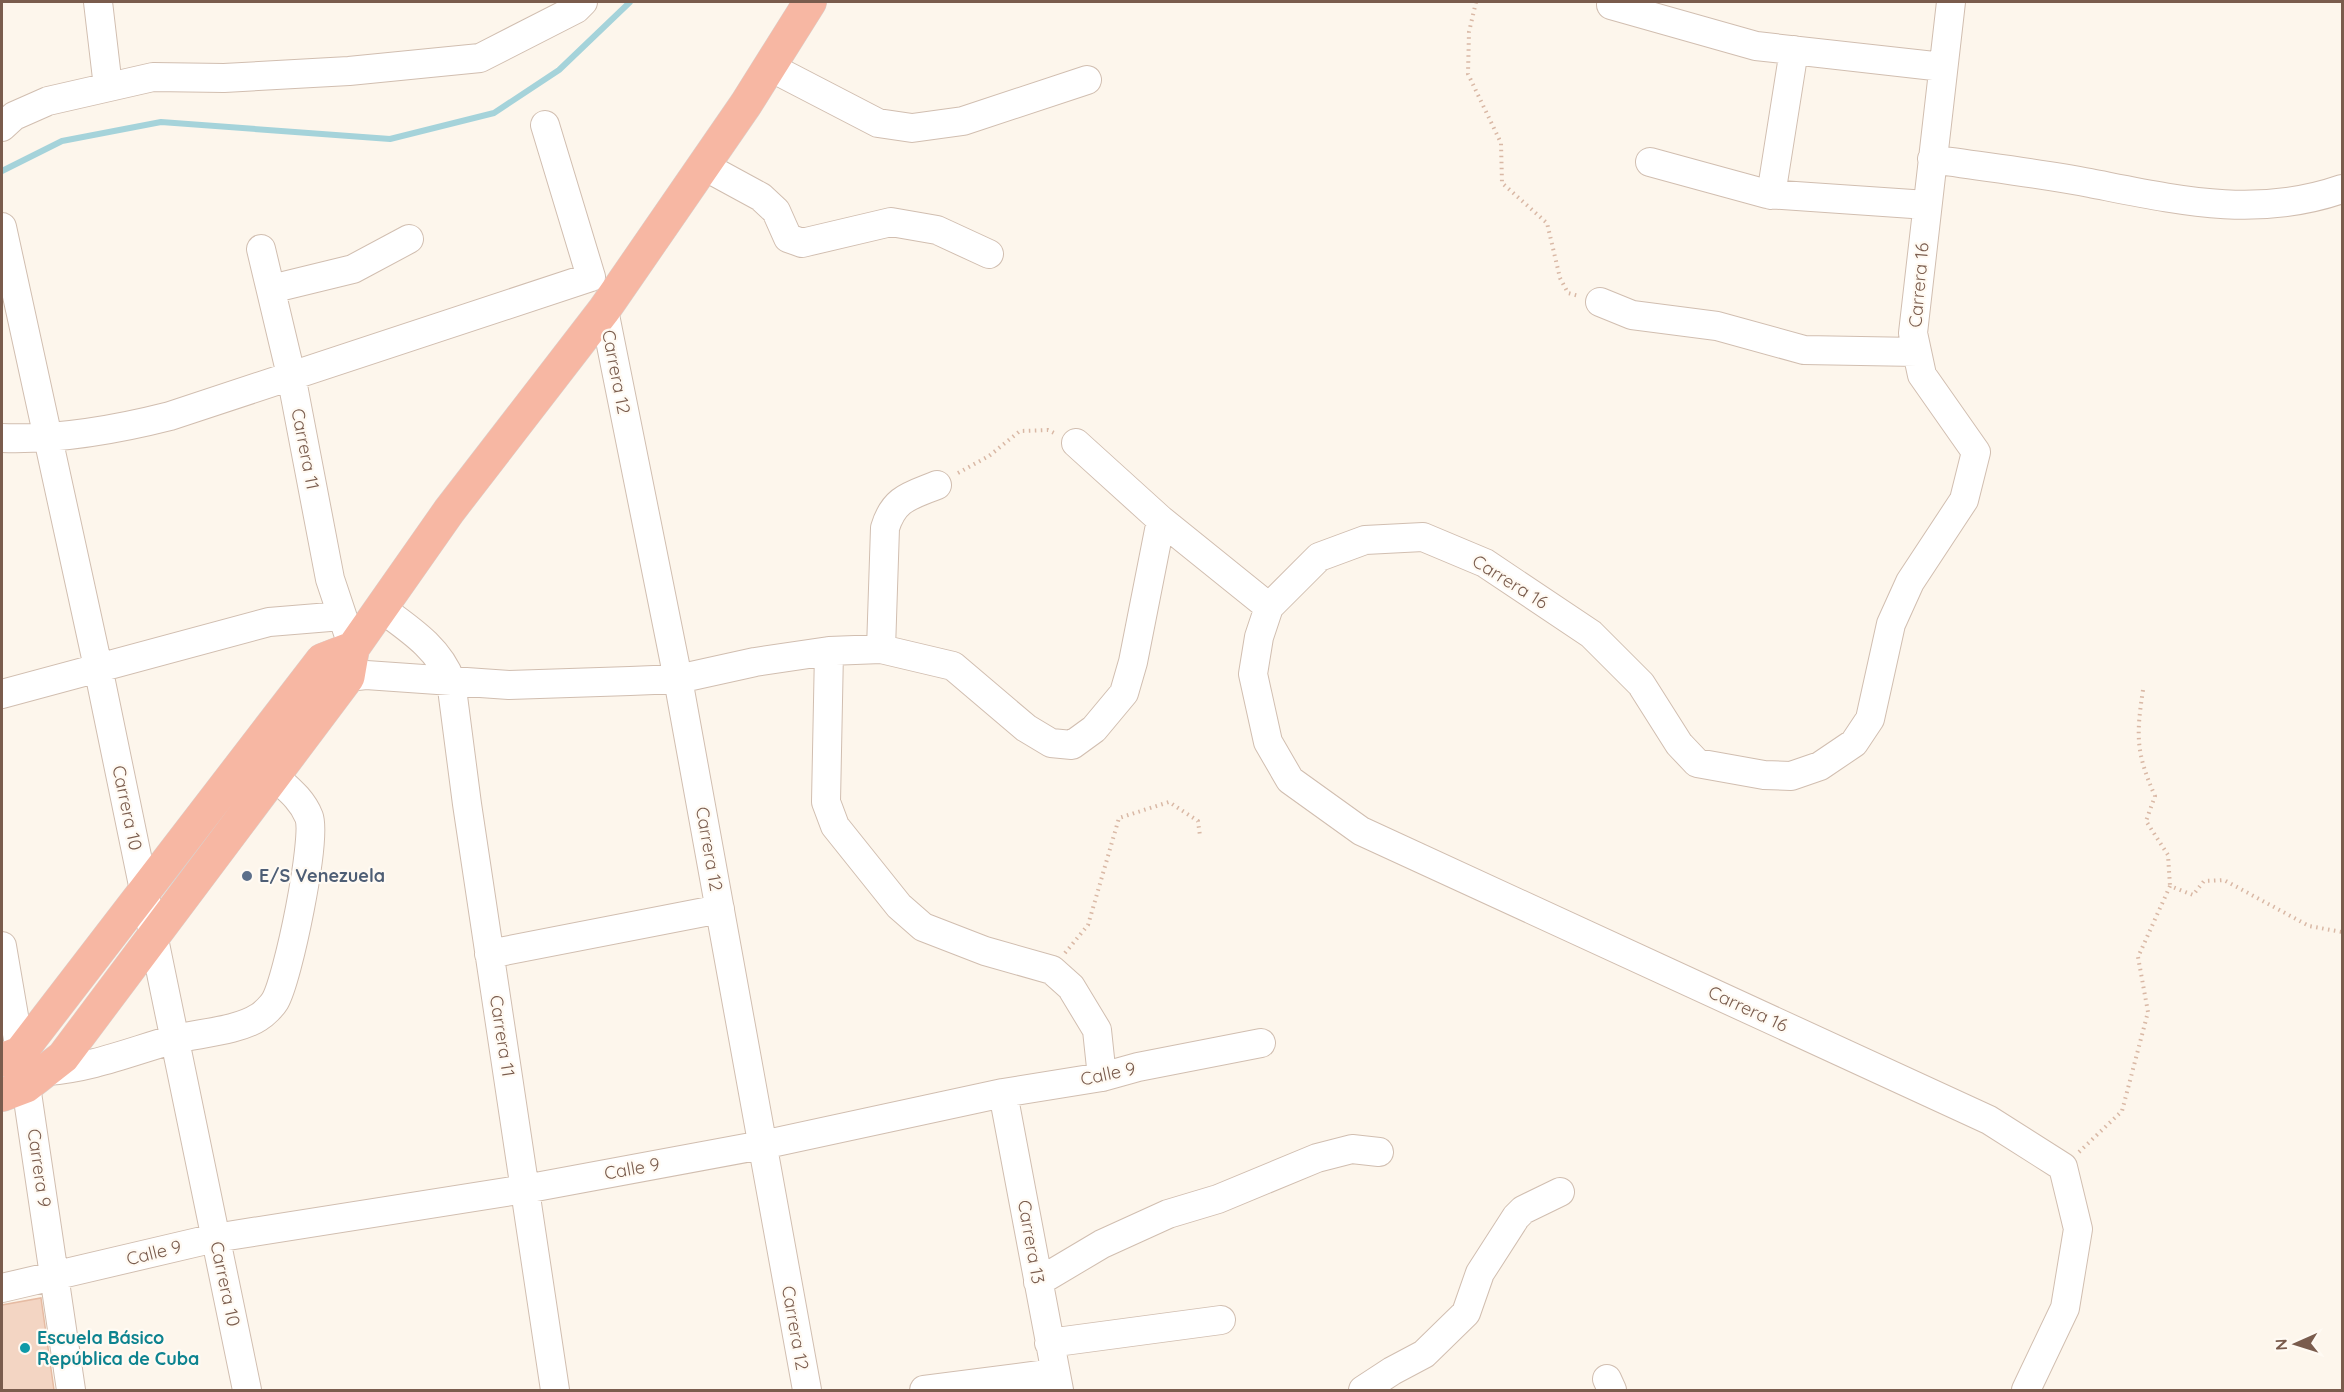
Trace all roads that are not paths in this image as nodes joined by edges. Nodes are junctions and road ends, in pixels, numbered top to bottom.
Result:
1 (98, 2) edge
2 (810, 2) edge
3 (1951, 2) edge
4 (1611, 5) dead end
5 (570, 6) edge
6 (1794, 50) junction
7 (770, 67) junction
8 (1942, 67) junction
9 (1087, 80) dead end
10 (108, 87) junction
11 (545, 125) dead end
12 (2, 127) edge
13 (1932, 159) junction
14 (1650, 162) dead end
15 (704, 166) junction
16 (2343, 189) edge
17 (1772, 195) junction
18 (1927, 205) junction
19 (2, 227) edge
20 (409, 239) dead end
21 (261, 249) dead end
22 (989, 254) dead end
23 (271, 289) junction
24 (603, 294) junction
25 (1600, 303) road end
26 (1917, 352) junction
27 (291, 375) junction
28 (47, 437) junction
29 (2, 438) edge
30 (1076, 443) road end
31 (937, 485) road end
32 (1161, 520) junction
33 (1269, 607) junction
34 (382, 609) junction
35 (342, 616) junction
36 (881, 649) junction
37 (829, 651) junction
38 (350, 663) junction
39 (98, 667) junction
40 (678, 679) junction
41 (451, 681) junction
42 (2, 694) edge
43 (274, 776) junction
44 (145, 891) junction
45 (720, 909) junction
46 (153, 936) junction
47 (2, 946) edge
48 (489, 954) junction
49 (175, 1039) junction
50 (1261, 1043) dead end
51 (10, 1057) edge
52 (1102, 1077) junction
53 (25, 1084) edge
54 (1003, 1093) junction
55 (762, 1145) junction
56 (1379, 1152) dead end
57 (525, 1189) junction
58 (1560, 1192) dead end
59 (215, 1238) junction
60 (55, 1278) junction
61 (1038, 1282) junction
62 (2, 1288) edge
63 (1221, 1320) dead end
64 (1050, 1343) junction
65 (1057, 1382) edge
66 (72, 1390) edge
67 (247, 1390) edge
68 (555, 1390) edge
69 (807, 1390) edge
70 (924, 1390) edge
71 (1363, 1390) edge
72 (2026, 1390) edge

1 - 10 street
2 - 7 highway
3 - 8 street, Carrera 16
4 - 6 street
5 - 10 street
6 - 8 street
6 - 17 street
7 - 9 street
7 - 15 highway
8 - 13 street, Carrera 16
10 - 12 street
11 - 24 street, Carrera 12
13 - 16 street
13 - 18 street, Carrera 16
14 - 17 street
15 - 22 street
15 - 24 highway
17 - 18 street
18 - 26 street, Carrera 16
19 - 28 street, Carrera 10
20 - 23 street
21 - 23 street, Carrera 11
23 - 27 street, Carrera 11
24 - 27 street
24 - 34 highway
24 - 40 street, Carrera 12
25 - 26 street
26 - 33 street, Carrera 16
27 - 28 street
27 - 35 street, Carrera 11
28 - 29 street
28 - 39 street, Carrera 10
30 - 32 street
31 - 36 street
32 - 33 street
32 - 36 street
33 - 72 street, Carrera 16
34 - 38 highway
34 - 41 street
35 - 38 street, Carrera 11
35 - 39 street
36 - 37 street
37 - 40 street
37 - 52 street
38 - 41 street
38 - 43 highway
38 - 44 highway
39 - 42 street
39 - 44 street, Carrera 10
40 - 41 street
40 - 45 street, Carrera 12
41 - 48 street, Carrera 11
43 - 46 highway
43 - 49 street
44 - 46 street, Carrera 10
44 - 51 highway
45 - 48 street
45 - 55 street, Carrera 12
46 - 49 street, Carrera 10
46 - 53 highway
47 - 51 street, Carrera 9
48 - 57 street, Carrera 11
49 - 53 street
49 - 59 street, Carrera 10
50 - 52 street, Calle 9
51 - 53 street, Carrera 9
52 - 54 street, Calle 9
53 - 60 street, Carrera 9
54 - 55 street, Calle 9
54 - 61 street, Carrera 13
55 - 57 street, Calle 9
55 - 69 street, Carrera 12
56 - 61 street
57 - 59 street, Calle 9
57 - 68 street, Carrera 11
58 - 71 street
59 - 60 street, Calle 9
59 - 67 street, Carrera 10
60 - 62 street, Calle 9
60 - 66 street, Carrera 9
61 - 64 street, Carrera 13
63 - 64 street
64 - 65 street, Carrera 13
65 - 70 street

